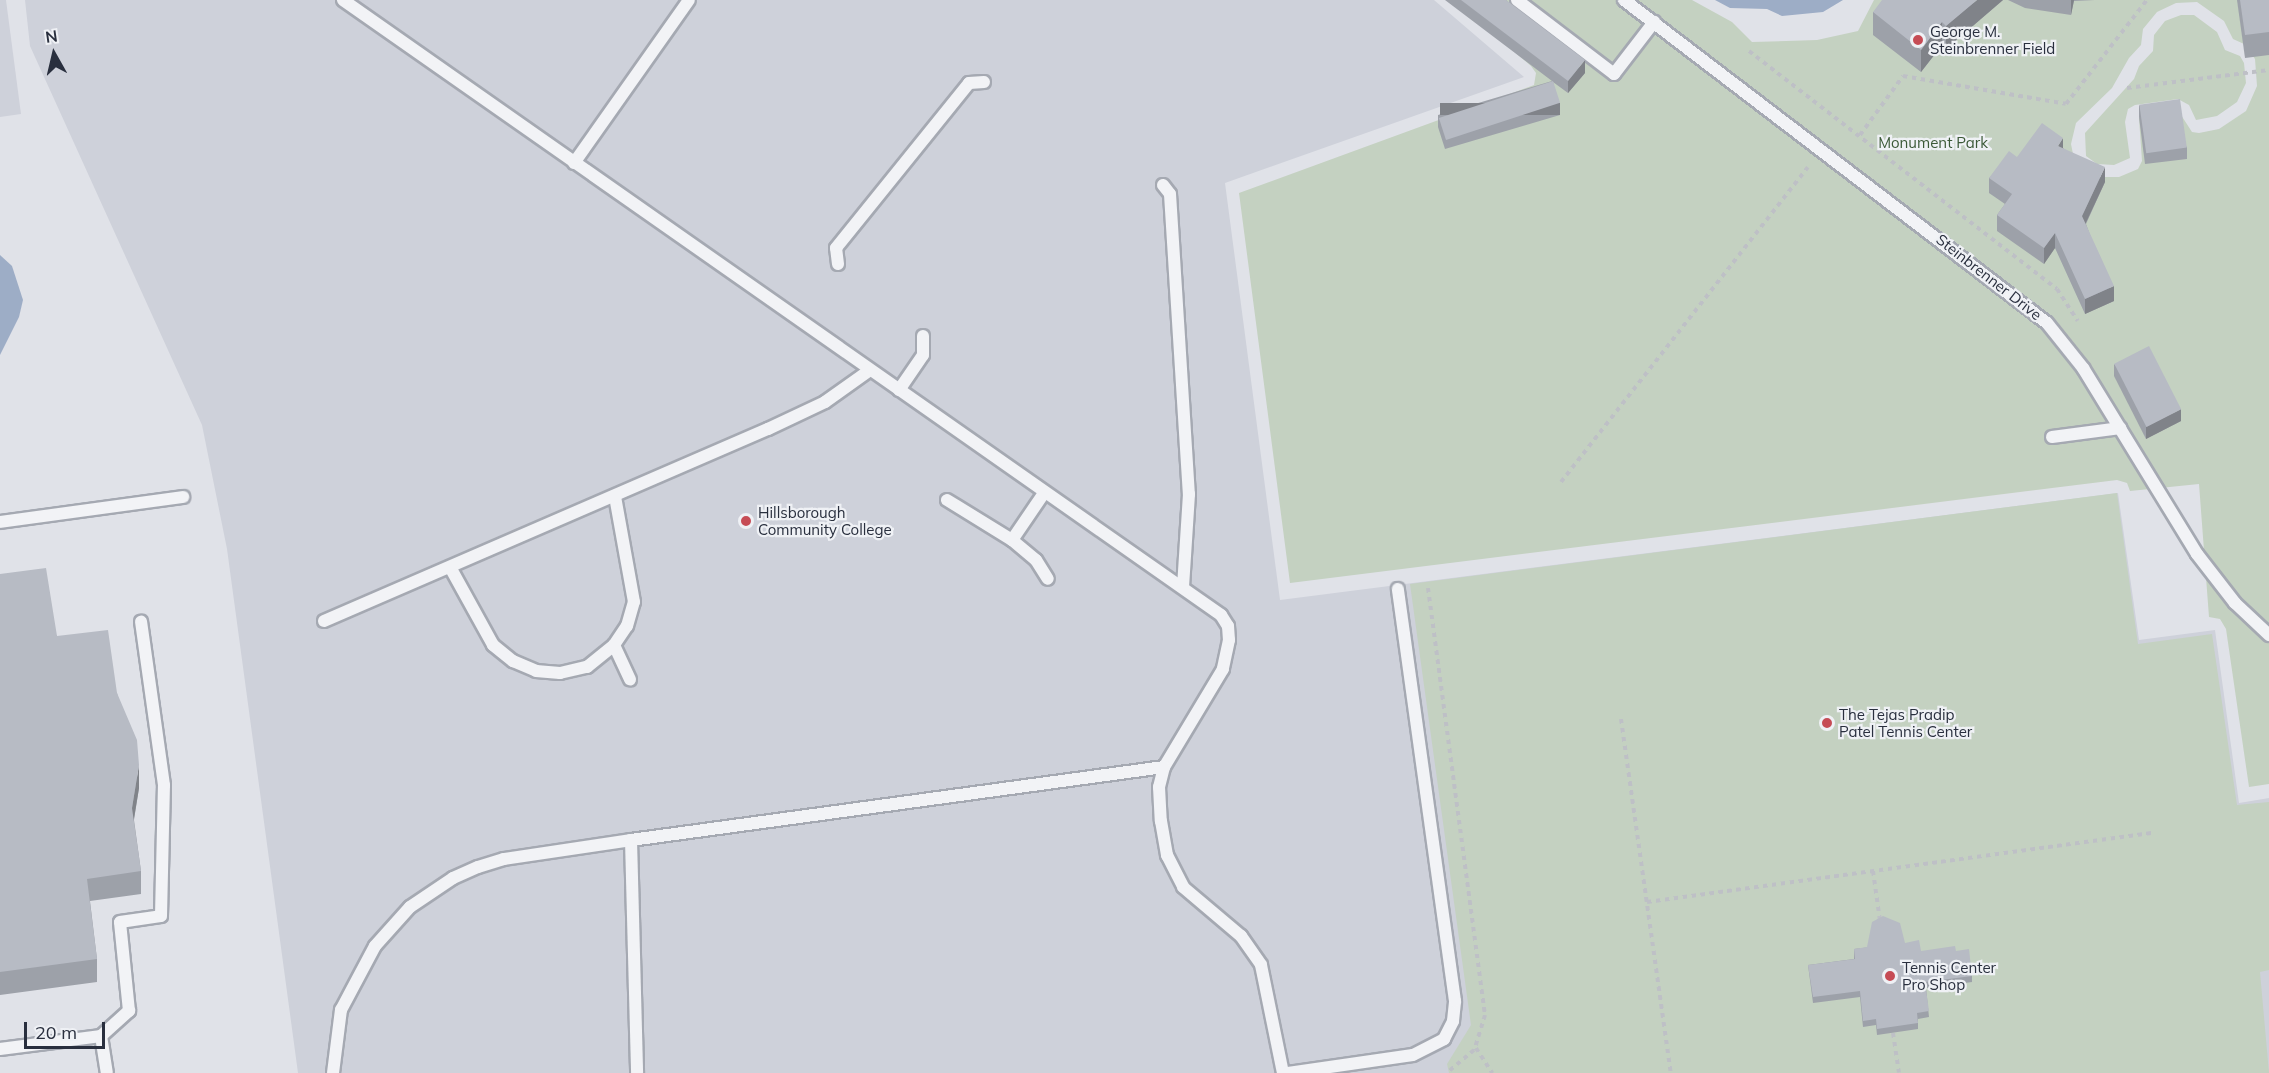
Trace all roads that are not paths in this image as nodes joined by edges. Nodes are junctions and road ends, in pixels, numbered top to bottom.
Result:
1 (343, 0) edge
2 (689, 0) edge
3 (1517, 0) edge
4 (1624, 0) edge
5 (1654, 22) junction
6 (984, 82) dead end
7 (574, 163) junction
8 (1163, 185) dead end
9 (838, 264) dead end
10 (923, 336) dead end
11 (870, 370) junction
12 (899, 390) junction
13 (2120, 428) junction
14 (2052, 437) dead end
15 (1044, 493) junction
16 (615, 496) junction
17 (183, 497) dead end
18 (947, 500) dead end
19 (0, 522) edge
20 (1012, 540) junction
21 (450, 567) junction
22 (1048, 579) dead end
23 (1183, 586) junction
24 (1398, 589) dead end
25 (324, 621) dead end
26 (141, 622) dead end
27 (2269, 635) edge
28 (615, 645) junction
29 (630, 679) dead end
30 (1164, 767) junction
31 (631, 840) junction
32 (101, 1036) junction
33 (0, 1049) edge
34 (107, 1073) edge
35 (333, 1073) edge
36 (637, 1073) edge
37 (1283, 1073) edge
38 (1288, 1073) edge

1 - 7 lane
2 - 7 lane
3 - 5 lane
4 - 5 lane, Steinbrenner Drive
5 - 13 lane, Steinbrenner Drive
6 - 9 lane
7 - 11 lane
8 - 23 lane
10 - 12 lane
11 - 12 lane
11 - 16 lane
12 - 15 lane
13 - 14 lane
13 - 27 lane, Steinbrenner Drive
15 - 20 lane
15 - 23 lane
16 - 21 lane
16 - 28 lane
17 - 19 lane
18 - 20 lane
20 - 22 lane
21 - 25 lane
21 - 28 lane
23 - 30 lane
24 - 38 lane
26 - 32 lane
28 - 29 lane
30 - 31 lane
30 - 37 lane
31 - 35 lane
31 - 36 lane
32 - 33 lane
32 - 34 lane

